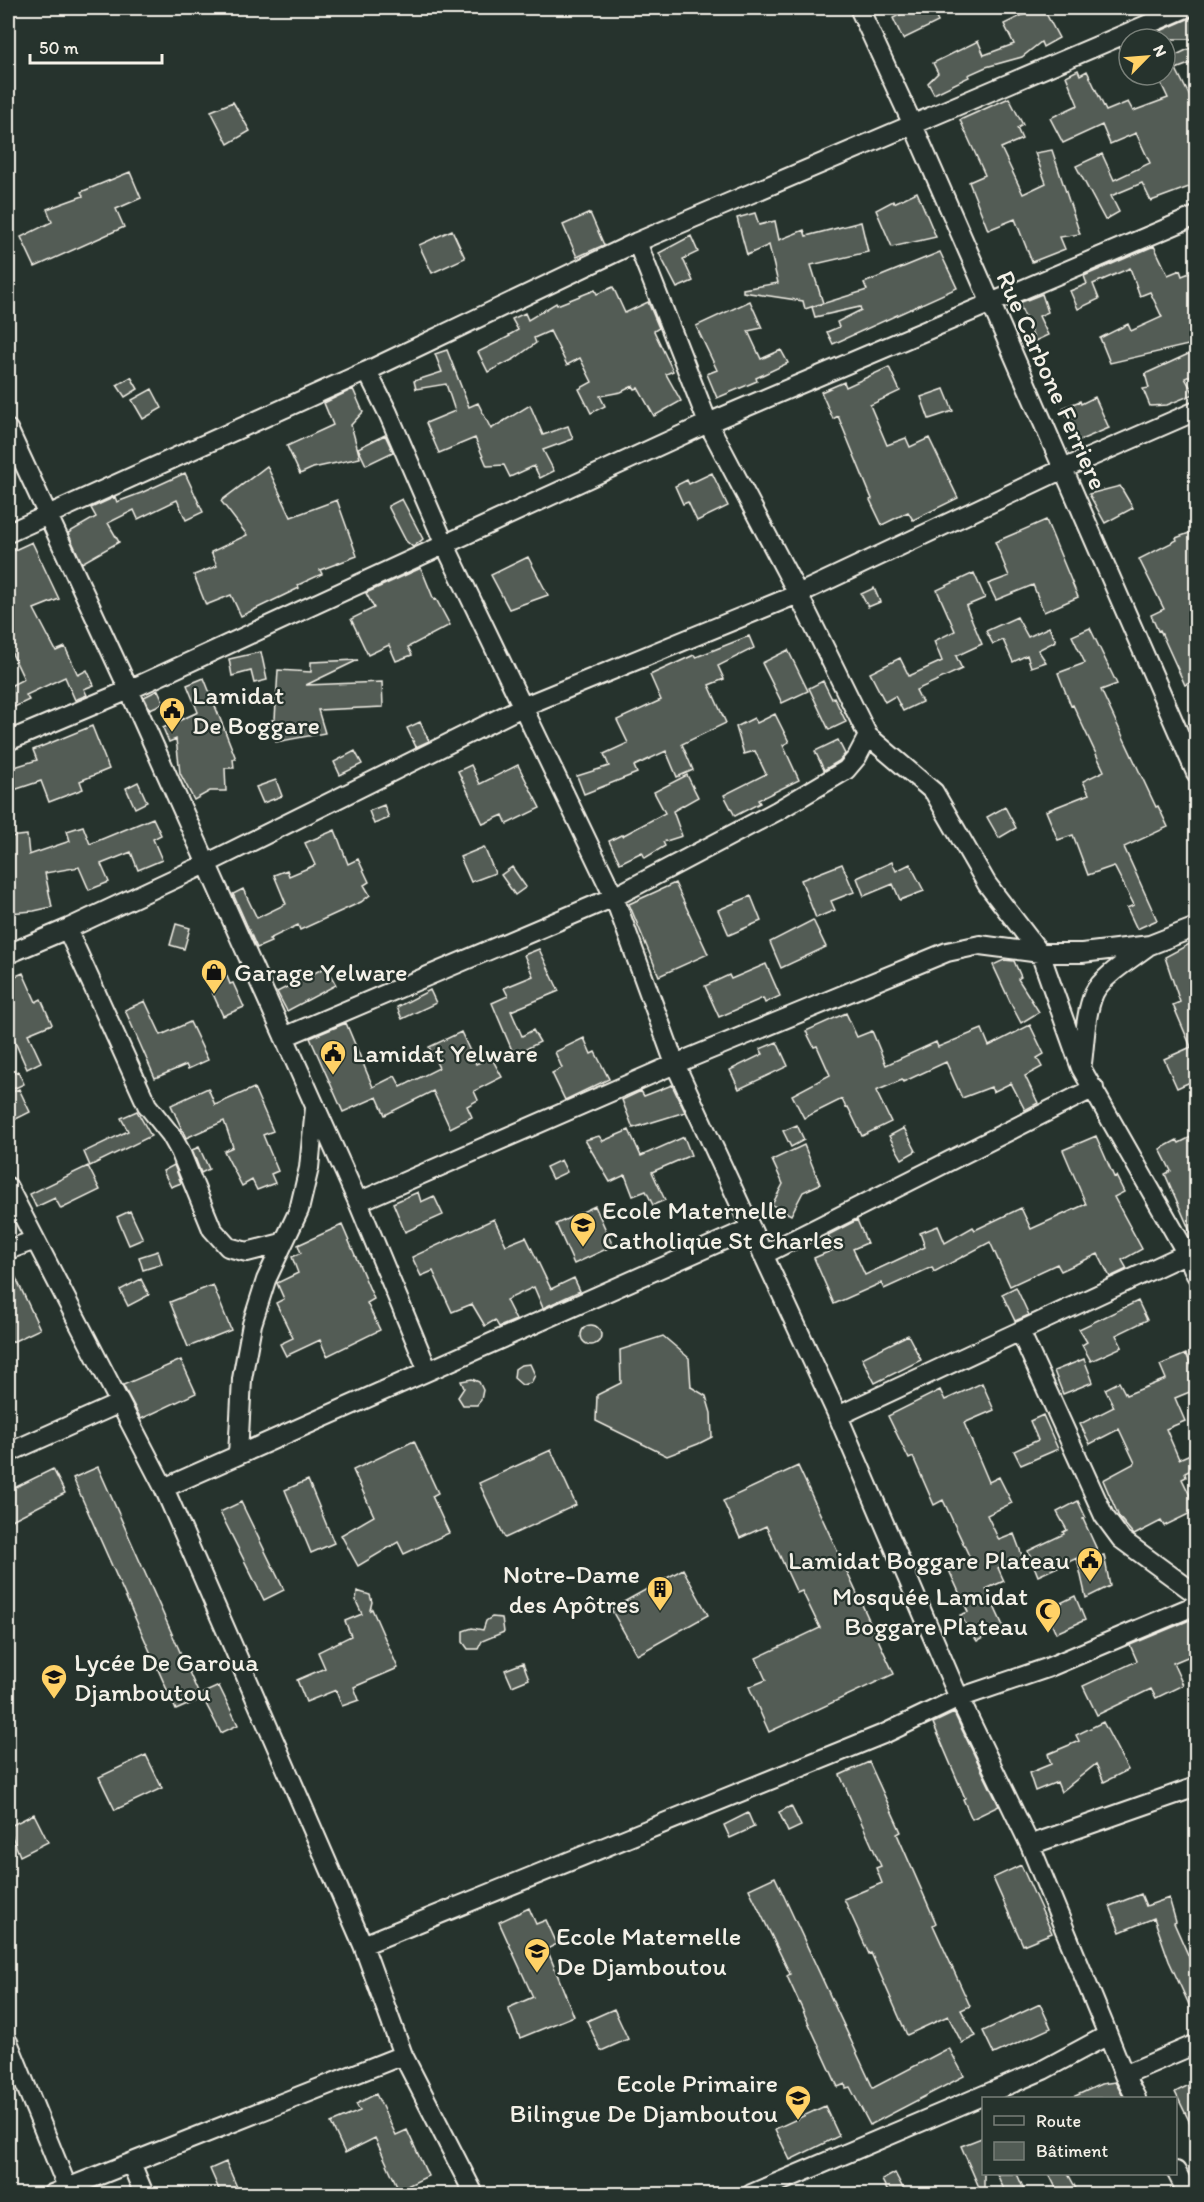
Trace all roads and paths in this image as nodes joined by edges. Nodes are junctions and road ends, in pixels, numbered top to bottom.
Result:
1 (859, 8) edge
2 (1186, 8) edge
3 (913, 125) junction
4 (1197, 216) edge
5 (637, 242) junction
6 (990, 305) junction
7 (367, 371) junction
8 (1197, 411) edge
9 (708, 423) junction
10 (8, 429) edge
11 (1063, 469) junction
12 (47, 516) junction
13 (8, 533) edge
14 (445, 545) junction
15 (798, 594) junction
16 (129, 690) junction
17 (522, 707) junction
18 (868, 736) junction
19 (8, 741) edge
20 (1197, 773) edge
21 (206, 864) junction
22 (614, 897) junction
23 (1197, 927) edge
24 (67, 929) junction
25 (1150, 945) junction
26 (1040, 953) junction
27 (8, 954) edge
28 (284, 1037) junction
29 (675, 1064) junction
30 (1081, 1068) junction
31 (1094, 1088) junction
32 (315, 1106) junction
33 (8, 1187) edge
34 (358, 1202) junction
35 (751, 1228) junction
36 (35, 1240) junction
37 (282, 1243) junction
38 (8, 1250) edge
39 (1192, 1252) edge
40 (764, 1254) junction
41 (1197, 1275) edge
42 (1020, 1331) junction
43 (428, 1371) junction
44 (120, 1403) junction
45 (838, 1416) junction
46 (8, 1453) edge
47 (238, 1455) junction
48 (164, 1488) junction
49 (1197, 1594) edge
50 (1197, 1605) edge
51 (959, 1698) junction
52 (1197, 1787) edge
53 (1030, 1845) junction
54 (363, 1945) junction
55 (1108, 2035) junction
56 (8, 2042) edge
57 (1197, 2044) edge
58 (403, 2055) junction
59 (1124, 2075) junction
60 (1135, 2097) edge
61 (131, 2163) junction
62 (1177, 2173) edge
63 (60, 2191) edge
64 (144, 2194) edge
65 (474, 2194) edge
66 (751, 2194) edge
67 (1188, 2194) edge

1 - 3 street, Rue Carbone Ferriere
2 - 3 street
3 - 5 street
3 - 6 street, Rue Carbone Ferriere
4 - 6 street
5 - 7 street
5 - 9 street
6 - 9 street
6 - 11 street, Rue Carbone Ferriere
7 - 12 street
7 - 14 street
8 - 11 street
9 - 14 street
9 - 15 street
10 - 12 street
11 - 15 street
11 - 20 street, Rue Carbone Ferriere
12 - 13 street
12 - 16 street
14 - 16 street
14 - 17 street
15 - 17 street
15 - 18 street
16 - 19 street
16 - 21 street
17 - 21 street
17 - 22 street
18 - 22 street
18 - 26 street
21 - 24 street
21 - 28 street
22 - 28 street
22 - 29 street
23 - 25 street
24 - 27 street
24 - 37 street
25 - 26 street
25 - 30 street
26 - 29 street
26 - 30 street
28 - 32 street
29 - 34 street
29 - 35 street
30 - 31 street
31 - 39 street
31 - 40 street
32 - 34 street
32 - 37 street
33 - 36 street
34 - 43 street
35 - 40 street
35 - 43 street
36 - 38 street
36 - 44 street
37 - 47 street
39 - 41 street
39 - 42 street
40 - 45 street
42 - 45 street
42 - 49 street
43 - 47 street
44 - 46 street
44 - 48 street
45 - 51 street
47 - 48 street
48 - 54 street
50 - 51 street
51 - 53 street
51 - 54 street
52 - 53 street
53 - 55 street
54 - 58 street
55 - 59 street
55 - 66 street
56 - 63 street
57 - 59 street
58 - 61 street
58 - 65 street
59 - 60 street
61 - 63 street
61 - 64 street
62 - 67 street

